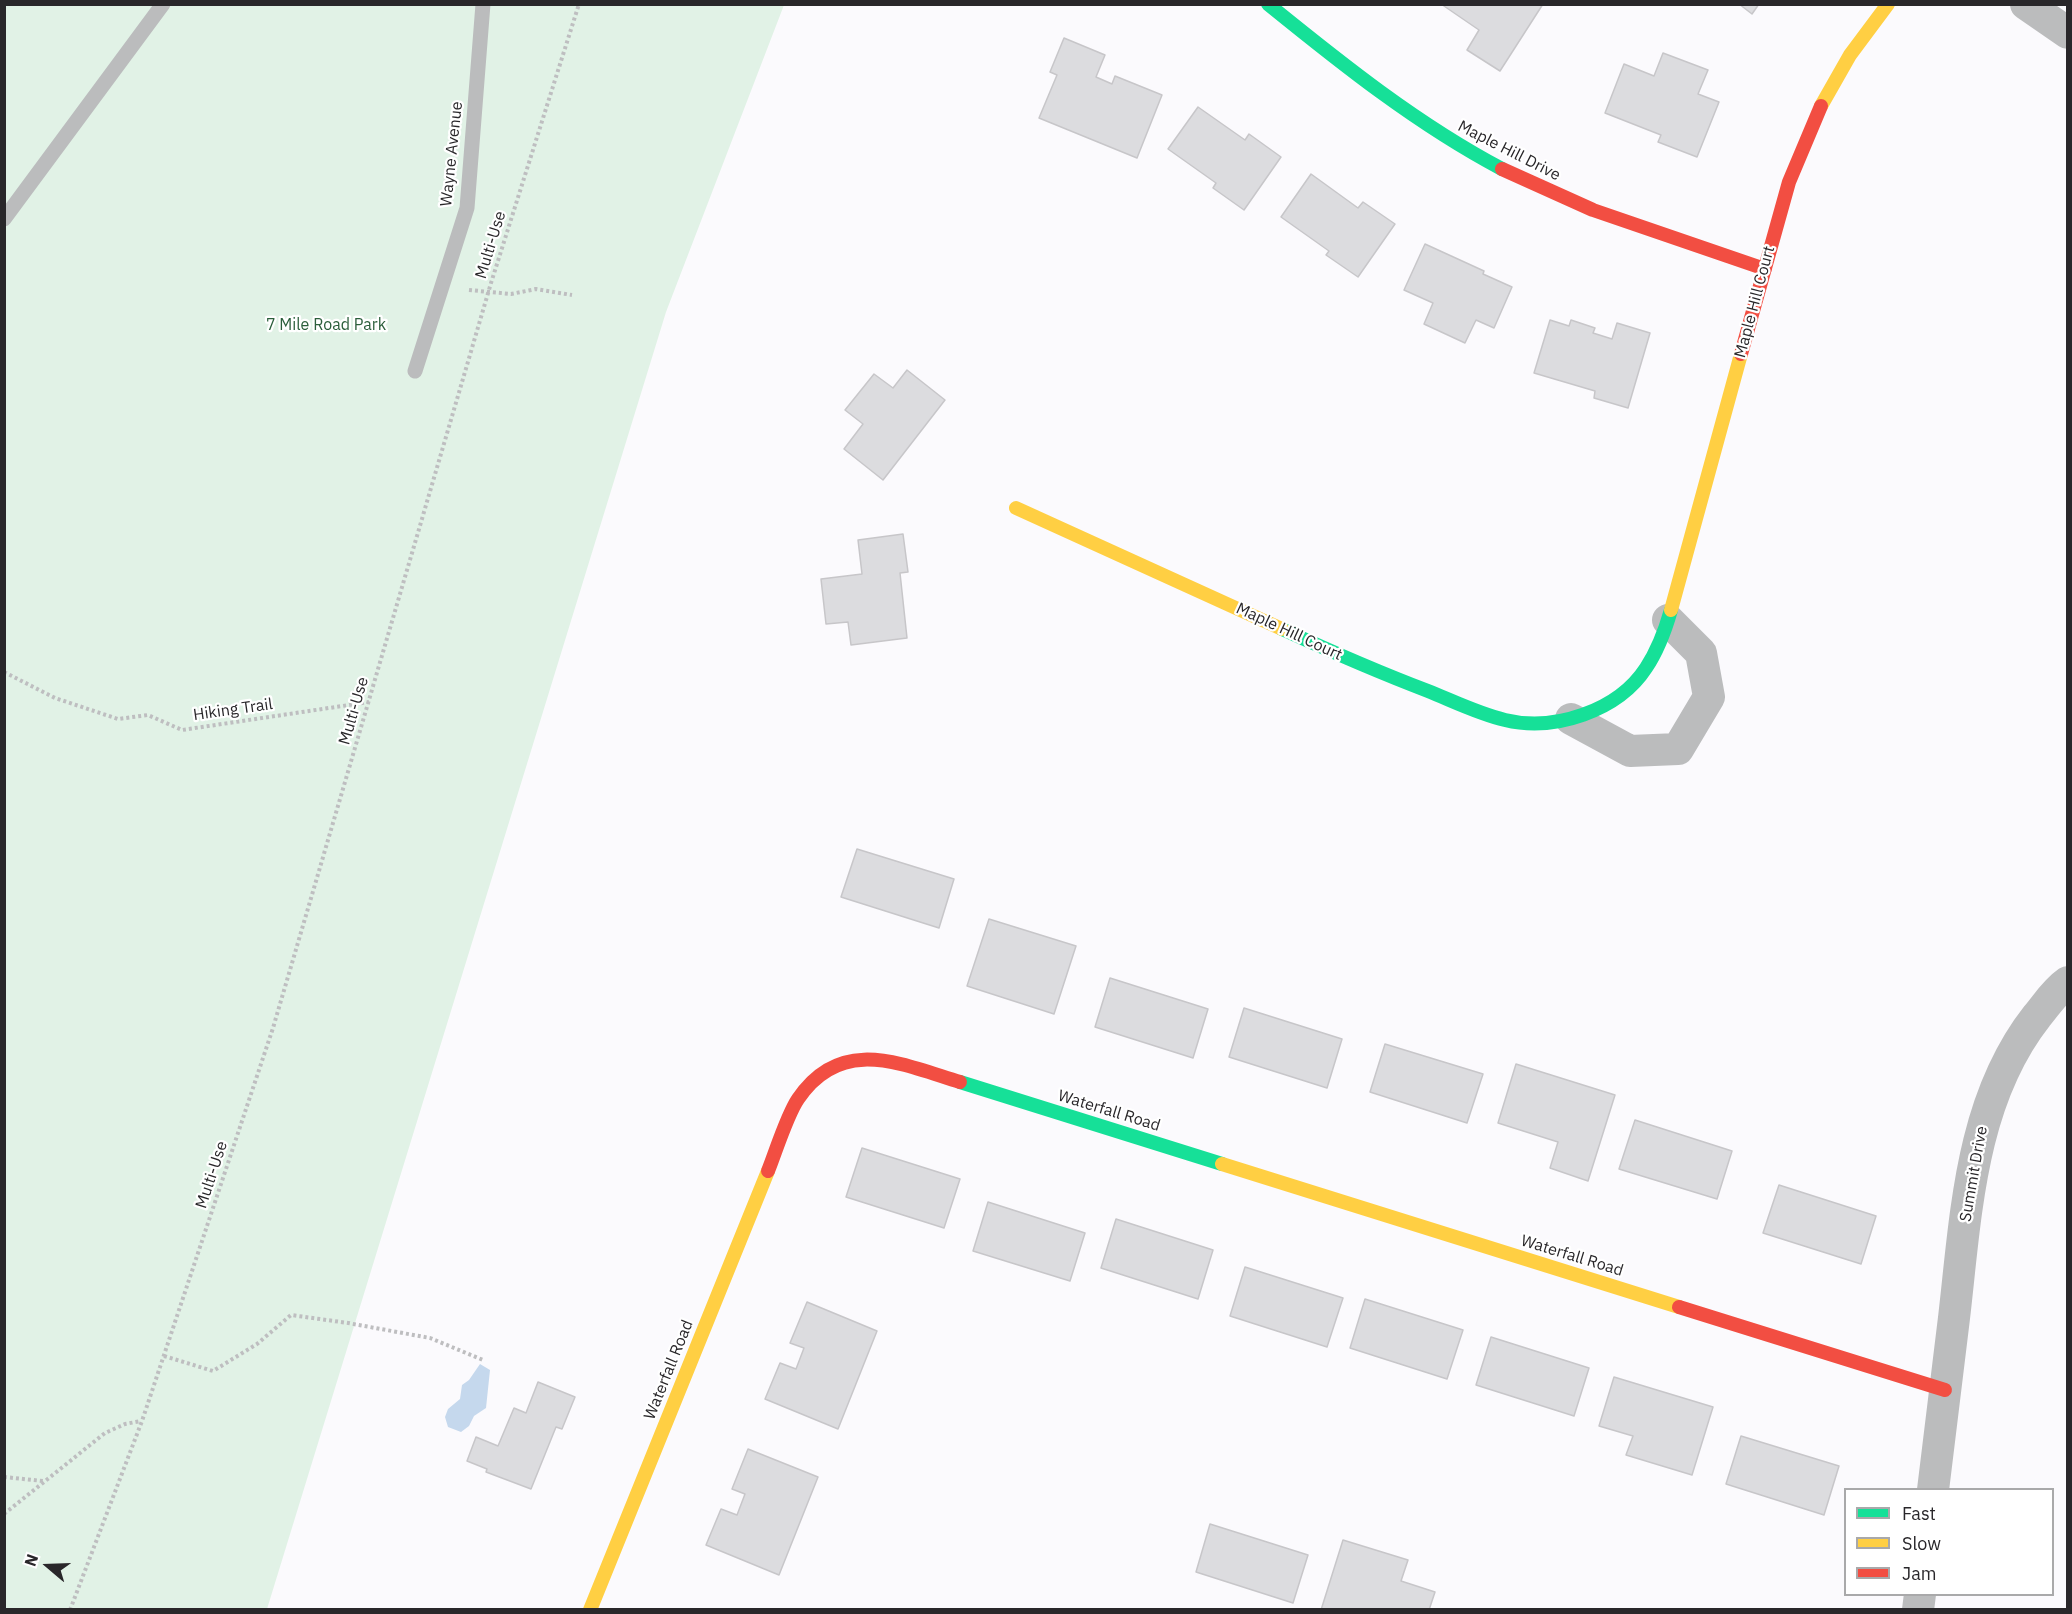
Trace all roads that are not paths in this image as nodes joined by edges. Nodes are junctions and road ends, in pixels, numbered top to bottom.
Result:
1 (163, 4) edge
2 (483, 4) edge
3 (1268, 4) edge
4 (1888, 4) edge
5 (2026, 4) edge
6 (2067, 33) edge
7 (4, 219) edge
8 (1765, 269) junction
9 (415, 371) dead end
10 (1016, 508) dead end
11 (1668, 620) junction
12 (1571, 719) junction
13 (2067, 982) edge
14 (1945, 1390) junction
15 (1933, 1488) edge
16 (590, 1610) edge

1 - 7 lane
2 - 9 lane, Wayne Avenue
3 - 8 street, Maple Hill Drive
4 - 8 street, Maple Hill Court
5 - 6 street
8 - 11 street, Maple Hill Court
10 - 12 street, Maple Hill Court
11 - 12 street, Maple Hill Court
11 - 12 street
13 - 14 street, Summit Drive
14 - 15 street, Summit Drive
14 - 16 street, Waterfall Road

